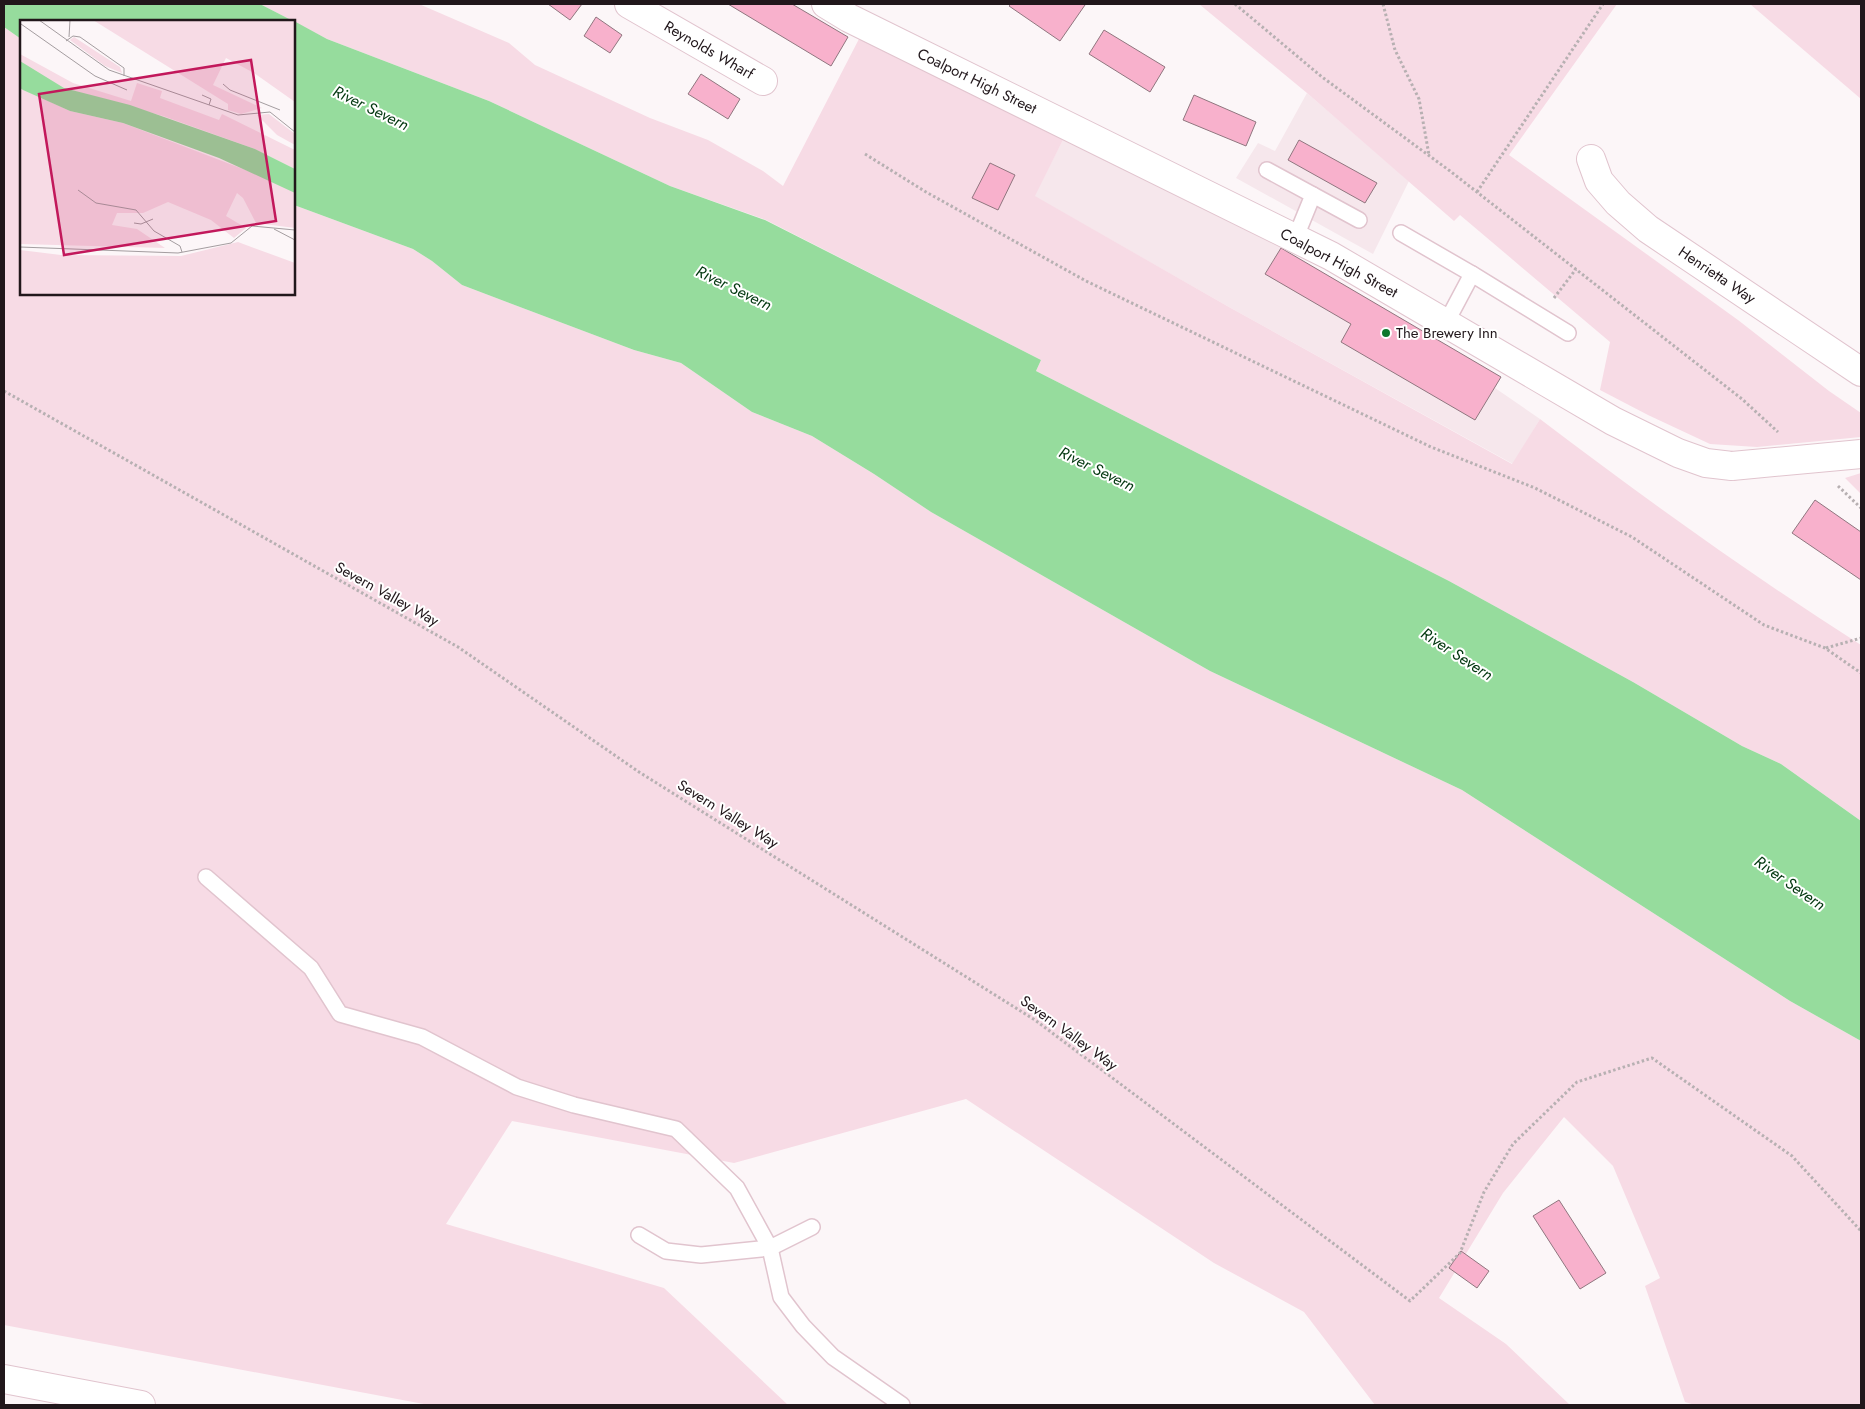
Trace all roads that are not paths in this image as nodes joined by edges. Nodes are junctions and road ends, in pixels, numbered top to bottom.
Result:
1 (630, 4) edge
2 (826, 4) edge
3 (763, 81) dead end
4 (1591, 159) dead end
5 (1267, 170) dead end
6 (1313, 195) junction
7 (1359, 220) dead end
8 (1401, 233) dead end
9 (1296, 239) junction
10 (1472, 274) junction
11 (1446, 323) junction
12 (1568, 333) dead end
13 (1861, 372) edge
14 (1861, 454) edge
15 (206, 877) dead end
16 (812, 1227) dead end
17 (640, 1235) dead end
18 (770, 1248) junction
19 (4, 1378) edge
20 (141, 1405) edge
21 (902, 1405) edge

1 - 3 street, Reynolds Wharf
2 - 9 street, Coalport High Street
4 - 13 street, Henrietta Way
5 - 6 lane
6 - 7 lane
6 - 9 lane
8 - 10 lane
9 - 11 street, Coalport High Street
10 - 11 lane
10 - 12 lane
11 - 14 street, Coalport High Street, bridge
15 - 18 lane
16 - 18 lane
17 - 18 lane
18 - 21 lane
19 - 20 street

